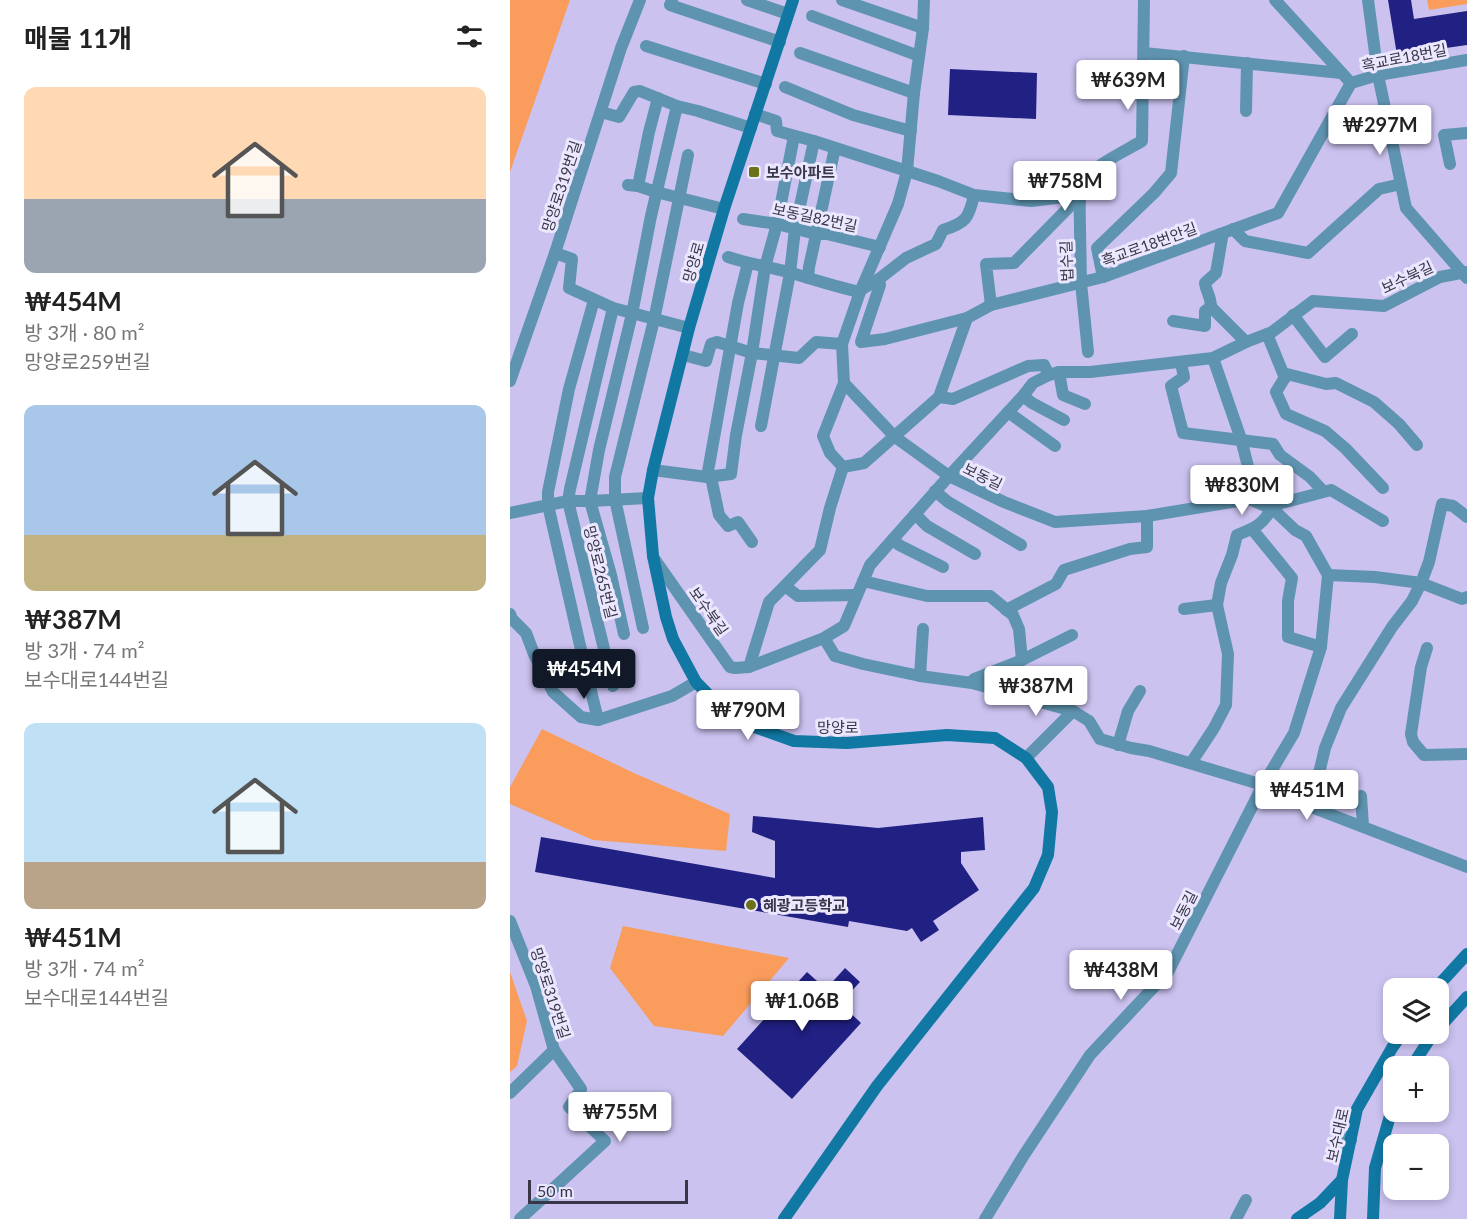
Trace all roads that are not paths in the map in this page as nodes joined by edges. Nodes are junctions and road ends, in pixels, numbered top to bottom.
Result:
1 (640, 0) edge
2 (747, 0) edge
3 (793, 0) edge
4 (842, 0) edge
5 (924, 0) edge
6 (1144, 0) edge
7 (1275, 0) edge
8 (1368, 0) edge
9 (671, 3) edge
10 (788, 14) junction
11 (812, 16) dead end
12 (923, 28) junction
13 (780, 42) junction
14 (646, 46) dead end
15 (800, 53) dead end
16 (1144, 53) junction
17 (919, 56) junction
18 (1184, 56) junction
19 (1467, 60) edge
20 (1247, 63) junction
21 (1341, 73) junction
22 (1378, 75) junction
23 (1351, 83) junction
24 (766, 84) junction
25 (785, 87) dead end
26 (914, 93) junction
27 (658, 98) junction
28 (677, 106) junction
29 (1246, 111) dead end
30 (601, 112) junction
31 (755, 114) junction
32 (751, 128) junction
33 (911, 131) junction
34 (1467, 133) edge
35 (794, 136) junction
36 (814, 141) junction
37 (835, 148) junction
38 (688, 154) dead end
39 (1450, 164) dead end
40 (907, 171) junction
41 (1401, 184) junction
42 (656, 192) junction
43 (974, 195) junction
44 (1081, 195) junction
45 (679, 198) junction
46 (724, 209) junction
47 (743, 219) dead end
48 (777, 224) junction
49 (795, 229) junction
50 (1233, 229) junction
51 (816, 234) junction
52 (1220, 234) junction
53 (880, 247) junction
54 (555, 253) junction
55 (728, 257) dead end
56 (748, 263) junction
57 (765, 267) junction
58 (790, 273) junction
59 (1466, 274) edge
60 (1103, 277) junction
61 (808, 278) junction
62 (879, 279) junction
63 (1081, 283) junction
64 (861, 290) junction
65 (594, 300) junction
66 (991, 305) junction
67 (1211, 307) junction
68 (613, 308) junction
69 (632, 314) junction
70 (1293, 315) junction
71 (967, 318) junction
72 (654, 320) junction
73 (1173, 321) dead end
74 (689, 328) junction
75 (1266, 334) junction
76 (1352, 334) dead end
77 (1246, 342) junction
78 (842, 344) junction
79 (731, 348) junction
80 (752, 353) junction
81 (683, 355) junction
82 (774, 356) junction
83 (1213, 358) junction
84 (1181, 363) junction
85 (1090, 372) junction
86 (1054, 374) junction
87 (1285, 378) junction
88 (510, 381) edge
89 (844, 383) junction
90 (1023, 396) junction
91 (939, 397) junction
92 (1085, 404) dead end
93 (1008, 412) junction
94 (1064, 420) dead end
95 (760, 426) dead end
96 (895, 437) junction
97 (1241, 439) junction
98 (1417, 445) dead end
99 (1055, 446) dead end
100 (843, 467) junction
101 (653, 470) junction
102 (949, 476) junction
103 (709, 477) junction
104 (1383, 488) dead end
105 (1323, 490) junction
106 (935, 491) junction
107 (648, 498) junction
108 (615, 499) junction
109 (1250, 499) junction
110 (568, 501) junction
111 (590, 501) junction
112 (548, 506) junction
113 (1273, 510) junction
114 (510, 513) edge
115 (915, 514) junction
116 (1147, 516) junction
117 (1467, 517) edge
118 (1383, 521) dead end
119 (1252, 529) junction
120 (893, 539) junction
121 (752, 542) dead end
122 (1022, 545) dead end
123 (975, 554) dead end
124 (653, 556) junction
125 (943, 567) dead end
126 (1328, 575) junction
127 (863, 581) junction
128 (1421, 583) junction
129 (785, 586) junction
130 (857, 595) junction
131 (1467, 597) edge
132 (1218, 605) junction
133 (1185, 609) dead end
134 (1006, 610) junction
135 (510, 614) edge
136 (643, 628) dead end
137 (923, 629) dead end
138 (624, 634) dead end
139 (1072, 635) dead end
140 (824, 638) junction
141 (1321, 647) junction
142 (1427, 648) dead end
143 (1022, 660) junction
144 (748, 667) junction
145 (920, 676) junction
146 (696, 682) junction
147 (972, 683) junction
148 (613, 686) dead end
149 (1140, 691) dead end
150 (1073, 711) junction
151 (598, 720) junction
152 (1118, 745) junction
153 (1467, 754) edge
154 (1026, 758) junction
155 (1191, 763) junction
156 (1263, 785) junction
157 (1361, 796) dead end
158 (1311, 807) junction
159 (1363, 826) junction
160 (1467, 867) edge
161 (510, 921) edge
162 (1467, 954) edge
163 (1445, 978) edge
164 (1467, 997) edge
165 (1449, 1017) edge
166 (1395, 1044) edge
167 (554, 1050) junction
168 (510, 1093) edge
169 (1388, 1122) edge
170 (1337, 1139) dead end
171 (1351, 1140) junction
172 (1342, 1180) junction
173 (1246, 1200) dead end
174 (520, 1219) edge
175 (784, 1219) edge
176 (985, 1219) edge
177 (1236, 1219) edge
178 (1297, 1219) edge
179 (1340, 1219) edge
180 (1373, 1219) edge

1 - 30 street, 망양로319번길
2 - 10 street
3 - 10 main road, 망양로
4 - 12 street
5 - 12 street
6 - 16 street, 법수길
7 - 21 street, 흑교로18번길
8 - 22 street
9 - 13 street
10 - 13 main road, 망양로
11 - 17 street
12 - 17 street
13 - 24 main road, 망양로
14 - 24 street
15 - 26 street
16 - 18 street
16 - 44 street, 법수길
17 - 26 street
18 - 20 street
18 - 60 street
19 - 22 street, 흑교로18번길
20 - 21 street
20 - 29 street
21 - 23 street, 흑교로18번길
22 - 23 street, 흑교로18번길
22 - 41 street
23 - 50 street, 흑교로18번안길
24 - 31 main road, 망양로
25 - 33 street
26 - 33 street
27 - 28 street
27 - 30 street
27 - 42 street
28 - 32 street
28 - 42 street, 망양로265번길
30 - 54 street, 망양로319번길
31 - 32 main road, 망양로
31 - 35 street
32 - 46 main road, 망양로
33 - 40 street
34 - 39 street
35 - 36 street
35 - 48 street
36 - 37 street
36 - 49 street
37 - 40 street
37 - 51 street
38 - 45 street, 망양로265번길
40 - 43 street
40 - 53 street
41 - 50 street
41 - 59 street
42 - 45 street
42 - 69 street, 망양로265번길
43 - 44 street
43 - 62 street
44 - 63 street, 법수길, bridge
44 - 66 street
45 - 46 street
45 - 72 street, 망양로265번길
46 - 74 main road, 망양로
47 - 48 street, 보동길82번길
48 - 49 street, 보동길82번길
48 - 57 street
49 - 51 street, 보동길82번길
49 - 58 street
50 - 52 street, 흑교로18번안길
51 - 53 street, 보동길82번길
51 - 61 street
52 - 60 street, 흑교로18번안길
52 - 67 street
53 - 64 street
54 - 65 street
54 - 88 street, 망양로319번길
55 - 56 street
56 - 57 street
56 - 79 street
57 - 58 street
57 - 80 street
58 - 61 street
58 - 82 street
59 - 70 street, 보수북길
60 - 63 street, 흑교로18번안길
61 - 64 street
62 - 64 street
62 - 71 street, 흑교로18번안길
63 - 66 street, 흑교로18번안길
63 - 85 street, 법수길, bridge
64 - 78 street
65 - 68 street
65 - 112 street
66 - 71 street, 흑교로18번안길
67 - 73 street
67 - 77 street
68 - 69 street
68 - 110 street, 망양로265번길
69 - 72 street
69 - 111 street, 망양로265번길
70 - 75 street, 보수북길
70 - 76 street
71 - 91 street
72 - 74 street
72 - 108 street, 망양로265번길
74 - 81 main road, 망양로
75 - 77 street, 보수북길
75 - 87 street
77 - 83 street, 보수북길
78 - 82 street
78 - 89 street
79 - 80 street
79 - 81 street
79 - 103 street
80 - 82 street
80 - 103 street
81 - 101 main road, 망양로
82 - 95 street
83 - 84 street, 보수북길
83 - 97 street
84 - 85 street, 보수북길
84 - 97 street
85 - 86 street, 보수북길
86 - 90 street
86 - 91 street, 보수북길
86 - 92 street
87 - 98 street
87 - 104 street
89 - 96 street, 보동길
89 - 100 street
90 - 93 street
90 - 94 street
91 - 96 street
93 - 99 street
93 - 102 street
96 - 100 street
96 - 102 street, 보동길
97 - 105 street
97 - 109 street
100 - 129 street
101 - 103 street
101 - 107 main road, 망양로
102 - 106 street
102 - 116 street, 보동길
103 - 121 street
105 - 113 street
105 - 118 street
106 - 115 street
106 - 122 street
107 - 108 street
107 - 124 main road, 망양로
108 - 111 street
108 - 136 street, 망양로265번길
109 - 113 street
109 - 116 street, 보동길
110 - 111 street
110 - 112 street
110 - 148 street, 망양로265번길
111 - 138 street, 망양로265번길
112 - 114 street
112 - 151 street
113 - 119 street
113 - 126 street
115 - 120 street
115 - 123 street
116 - 134 street
117 - 128 street
119 - 132 street
119 - 141 street
120 - 125 street
120 - 127 street
124 - 144 street, 보수북길
124 - 146 main road, 망양로
126 - 128 street
126 - 141 street, 보동길
127 - 130 street
127 - 134 street
128 - 131 street
128 - 158 street
129 - 130 street
129 - 144 street
130 - 140 street
132 - 133 street
132 - 155 street
134 - 143 street
135 - 151 street
137 - 145 street
139 - 143 street
140 - 144 street
140 - 145 street
141 - 156 street, 보동길
142 - 153 street
143 - 147 street
145 - 147 street
146 - 151 street
146 - 154 main road, 망양로
147 - 150 street
149 - 152 street
150 - 152 street
150 - 154 street
152 - 155 street
154 - 175 main road, 망양로
155 - 156 street
156 - 158 street
156 - 176 street, 보동길
157 - 159 street
158 - 159 street
159 - 160 street
161 - 167 street, 망양로319번길
162 - 163 main road
164 - 165 main road
166 - 171 main road, 보수대로
167 - 168 street, 망양로319번길
167 - 174 street
169 - 180 main road
170 - 171 street
171 - 172 main road, 보수대로
172 - 178 main road
172 - 179 main road, 보수대로
173 - 177 street

